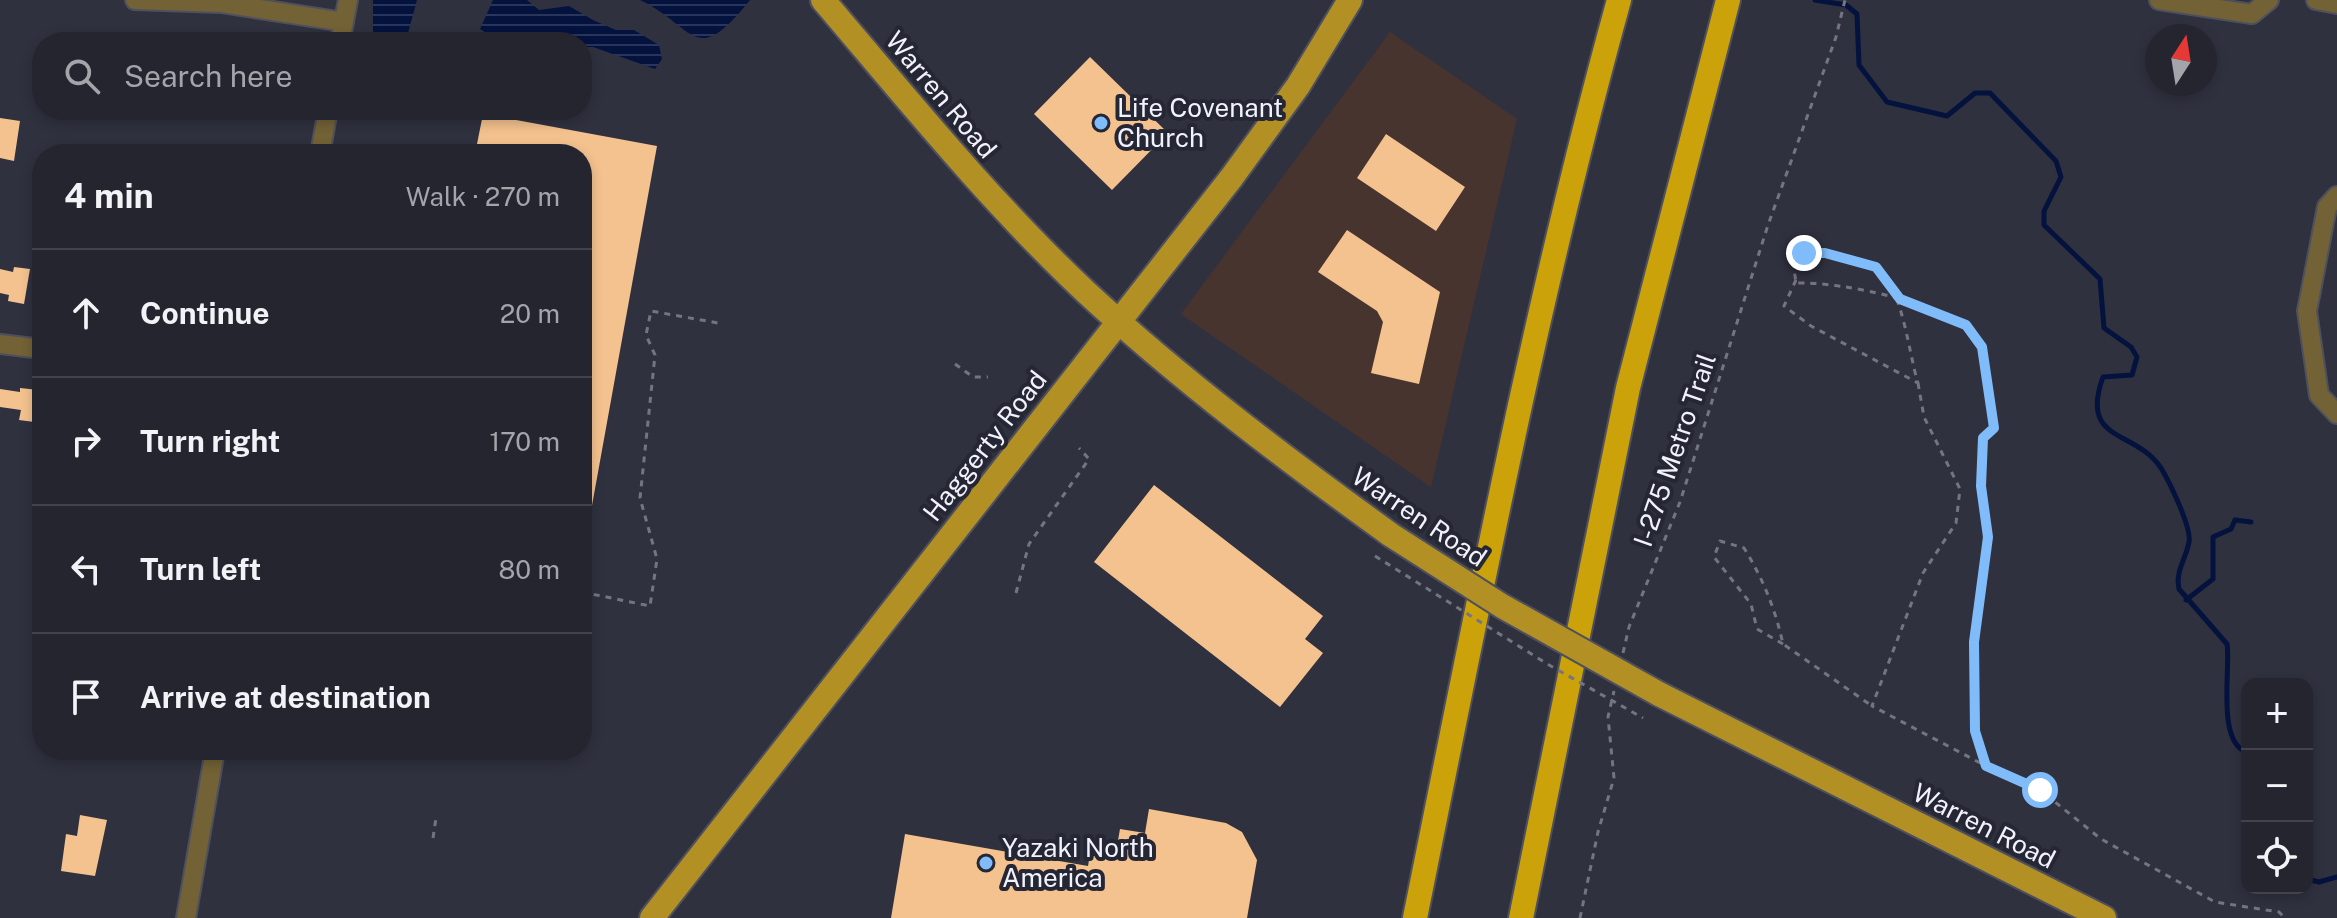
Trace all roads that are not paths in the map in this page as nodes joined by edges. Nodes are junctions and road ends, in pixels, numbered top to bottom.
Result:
1 (135, 0) edge
2 (348, 0) edge
3 (823, 0) edge
4 (1350, 0) edge
5 (1619, 0) edge
6 (1728, 0) edge
7 (2159, 0) edge
8 (2269, 0) edge
9 (2316, 0) edge
10 (2337, 4) edge
11 (344, 22) junction
12 (342, 32) edge
13 (326, 120) edge
14 (322, 144) edge
15 (2337, 196) edge
16 (1120, 321) junction
17 (0, 344) edge
18 (32, 348) edge
19 (2337, 414) edge
20 (213, 760) edge
21 (186, 918) edge
22 (652, 918) edge
23 (1415, 918) edge
24 (1521, 918) edge
25 (2104, 918) edge

1 - 11 street
2 - 11 street
3 - 16 main road, Warren Road
4 - 16 main road, Haggerty Road
5 - 23 highway
6 - 24 highway
7 - 8 street
9 - 10 street
11 - 12 street
13 - 14 street
15 - 19 street
16 - 22 main road, Haggerty Road
16 - 25 main road, Warren Road, bridge
17 - 18 street
20 - 21 street

